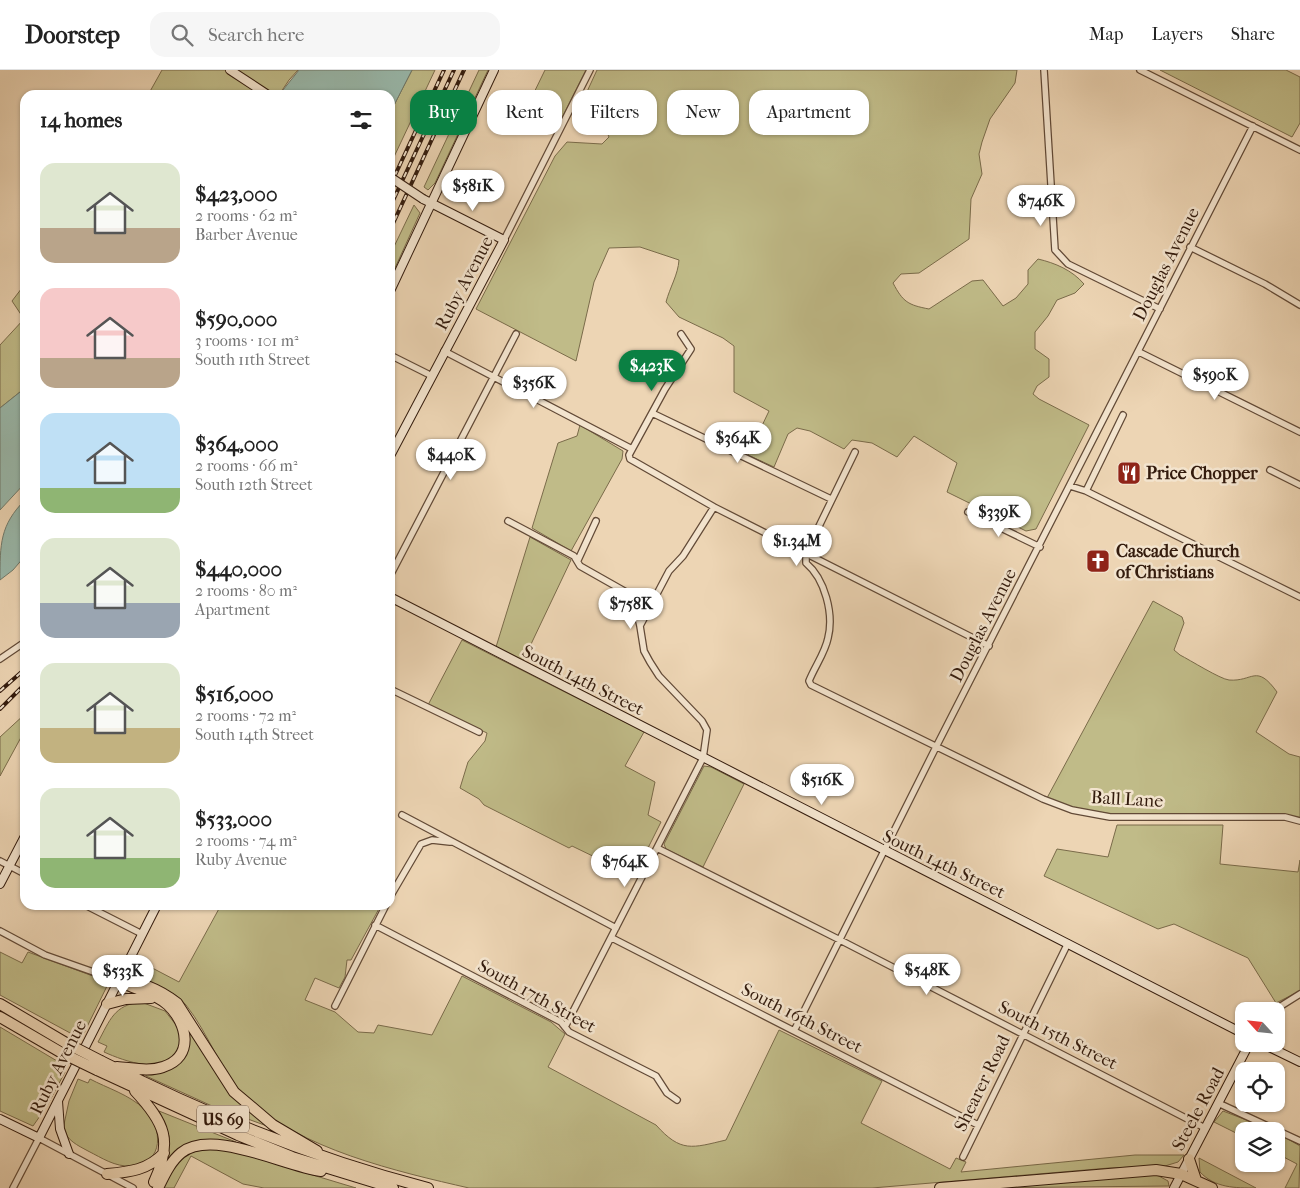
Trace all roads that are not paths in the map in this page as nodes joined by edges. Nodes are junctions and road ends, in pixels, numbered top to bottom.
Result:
1 (230, 70) edge
2 (494, 70) edge
3 (590, 70) edge
4 (1044, 70) edge
5 (1140, 70) edge
6 (260, 90) edge
7 (1254, 126) junction
8 (1300, 150) edge
9 (395, 179) edge
10 (432, 204) junction
11 (504, 240) junction
12 (1190, 247) junction
13 (395, 281) edge
14 (1300, 306) edge
15 (1160, 309) junction
16 (516, 334) dead end
17 (681, 334) dead end
18 (444, 351) junction
19 (1139, 352) junction
20 (395, 358) edge
21 (432, 376) junction
22 (494, 376) junction
23 (652, 413) junction
24 (1123, 416) dead end
25 (1300, 432) edge
26 (395, 446) edge
27 (632, 450) junction
28 (855, 452) dead end
29 (1270, 470) dead end
30 (1300, 485) edge
31 (1070, 486) junction
32 (1086, 492) junction
33 (831, 499) junction
34 (714, 507) junction
35 (968, 512) dead end
36 (508, 521) dead end
37 (596, 521) dead end
38 (1040, 547) junction
39 (806, 553) junction
40 (578, 560) junction
41 (395, 566) edge
42 (1300, 597) edge
43 (395, 601) edge
44 (640, 626) junction
45 (20, 645) edge
46 (989, 646) junction
47 (0, 659) edge
48 (395, 691) edge
49 (479, 732) dead end
50 (936, 746) junction
51 (703, 758) junction
52 (402, 815) dead end
53 (1300, 820) edge
54 (450, 842) junction
55 (20, 845) edge
56 (657, 848) junction
57 (884, 852) junction
58 (0, 861) edge
59 (9, 866) junction
60 (20, 872) edge
61 (0, 884) edge
62 (395, 888) edge
63 (95, 910) edge
64 (154, 910) edge
65 (383, 910) edge
66 (375, 925) junction
67 (616, 928) junction
68 (0, 931) edge
69 (142, 934) junction
70 (612, 938) junction
71 (840, 940) junction
72 (1068, 943) junction
73 (119, 981) junction
74 (1300, 994) edge
75 (157, 998) junction
76 (0, 1004) edge
77 (107, 1004) junction
78 (1285, 1004) edge
79 (335, 1006) dead end
80 (0, 1017) edge
81 (565, 1027) junction
82 (1235, 1029) edge
83 (794, 1031) junction
84 (1024, 1034) junction
85 (1245, 1052) edge
86 (1279, 1052) edge
87 (1300, 1062) edge
88 (99, 1066) junction
89 (112, 1067) junction
90 (131, 1087) junction
91 (58, 1099) junction
92 (677, 1100) dead end
93 (1218, 1103) junction
94 (0, 1119) edge
95 (978, 1125) junction
96 (1205, 1128) junction
97 (39, 1138) junction
98 (1300, 1140) edge
99 (165, 1153) junction
100 (69, 1154) junction
101 (963, 1157) dead end
102 (1189, 1159) junction
103 (337, 1162) junction
104 (107, 1174) junction
105 (1181, 1174) junction
106 (348, 1175) junction
107 (1196, 1180) junction
108 (12, 1188) edge
109 (133, 1188) edge
110 (152, 1188) edge
111 (158, 1188) edge
112 (393, 1188) edge
113 (428, 1188) edge
114 (940, 1188) edge
115 (1174, 1188) edge
116 (1212, 1188) edge

1 - 6 street
2 - 10 street
3 - 11 street, Ruby Avenue
4 - 15 street
5 - 7 street
7 - 8 street
7 - 12 street, Douglas Avenue
9 - 10 street, bridge
10 - 11 street
10 - 13 street
11 - 18 street, Ruby Avenue
12 - 14 street
12 - 15 street, Douglas Avenue
15 - 19 street, Douglas Avenue
16 - 22 street
17 - 23 street
18 - 21 street, Ruby Avenue
18 - 22 street
19 - 25 street
19 - 31 street, Douglas Avenue
20 - 21 street
21 - 26 street, Ruby Avenue
22 - 27 street
22 - 41 street
23 - 27 street
23 - 33 street
24 - 32 street
27 - 34 street
28 - 33 street
29 - 30 street
31 - 32 street
31 - 38 street, Douglas Avenue
32 - 42 street
33 - 39 street
34 - 39 street
34 - 44 street
35 - 38 street
36 - 40 street
37 - 40 street
38 - 46 street, Douglas Avenue
39 - 46 street
39 - 50 street, Ball Lane
40 - 44 street
43 - 51 street, South 14th Street
44 - 51 street
45 - 47 street
46 - 50 street, Douglas Avenue
48 - 49 street
50 - 53 street, Ball Lane
50 - 57 street, Douglas Avenue
51 - 56 street
51 - 57 street, South 14th Street
52 - 54 street
54 - 62 street
54 - 67 street
55 - 59 street
56 - 67 street
56 - 71 street, South 15th Street
57 - 71 street, Douglas Avenue
57 - 72 street, South 14th Street
58 - 59 street
59 - 60 street
59 - 61 street
63 - 69 street
64 - 69 street, Ruby Avenue
65 - 66 street
66 - 79 street
66 - 81 street, South 17th Street
67 - 70 street
68 - 73 street
69 - 73 street, Ruby Avenue
70 - 81 street
70 - 83 street, South 16th Street
71 - 83 street, Douglas Avenue
71 - 84 street, South 15th Street
72 - 82 street, South 14th Street
72 - 84 street, Shearer Road
73 - 75 highway
73 - 77 street, Ruby Avenue
73 - 103 highway
74 - 78 street
75 - 77 highway
75 - 89 highway
76 - 88 highway, US 69, bridge
77 - 91 street, Ruby Avenue
80 - 88 highway, US 69, bridge
81 - 92 street, South 17th Street
83 - 95 street, South 16th Street
84 - 95 street, Shearer Road
84 - 96 street, South 15th Street
85 - 93 street, Steele Road
86 - 87 street
88 - 89 highway, US 69
88 - 90 highway, US 69
89 - 103 highway, US 69
90 - 99 highway
90 - 106 highway, US 69
91 - 97 street, Ruby Avenue
91 - 100 street
93 - 96 street, Steele Road
93 - 98 street
94 - 97 street
95 - 101 street, Shearer Road
96 - 102 street, Steele Road
97 - 100 street
97 - 108 street, Ruby Avenue
99 - 104 highway
99 - 110 highway
100 - 104 street
102 - 105 street, Steele Road
102 - 107 highway
103 - 113 highway, US 69
104 - 109 street
105 - 107 highway
105 - 114 highway
105 - 115 street, Steele Road
106 - 111 highway
106 - 112 highway, US 69
107 - 116 highway

